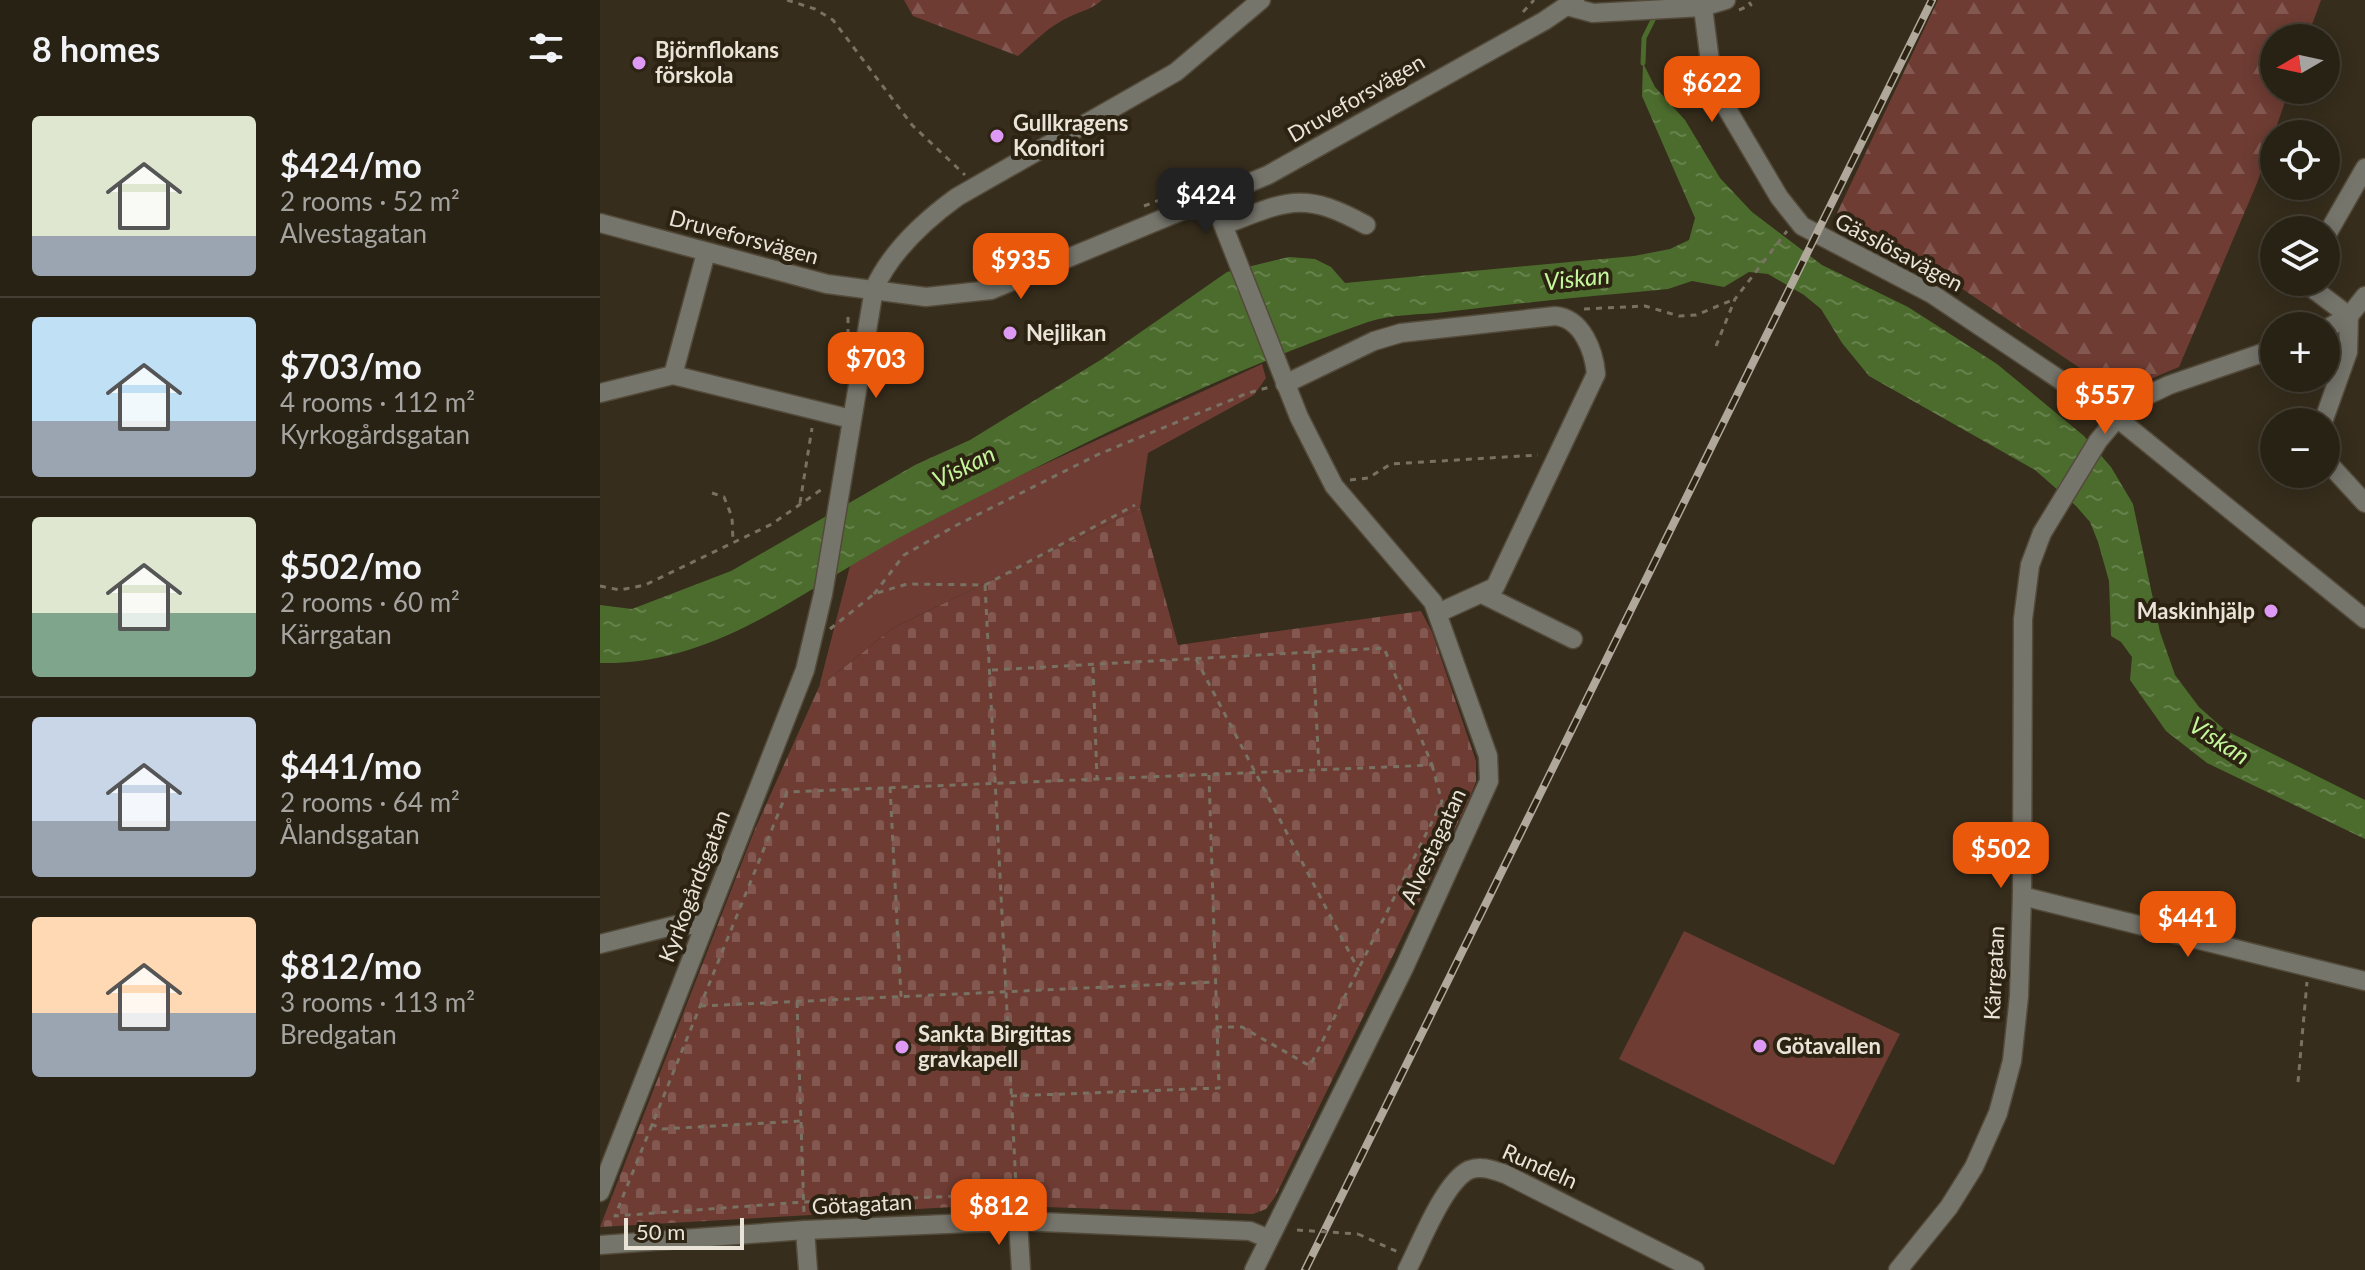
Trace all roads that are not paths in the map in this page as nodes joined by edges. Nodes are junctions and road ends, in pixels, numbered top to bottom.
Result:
1 (1261, 0) edge
2 (1569, 2) edge
3 (1702, 4) edge
4 (1730, 6) edge
5 (2365, 168) edge
6 (1211, 190) junction
7 (2337, 216) edge
8 (600, 223) edge
9 (1224, 225) junction
10 (1366, 225) dead end
11 (706, 253) junction
12 (874, 289) junction
13 (2323, 296) edge
14 (2365, 296) edge
15 (2349, 316) junction
16 (2340, 321) edge
17 (2260, 354) edge
18 (673, 375) junction
19 (1285, 384) junction
20 (600, 393) edge
21 (2328, 408) edge
22 (2117, 418) junction
23 (851, 419) junction
24 (2340, 476) edge
25 (2365, 503) edge
26 (1484, 595) junction
27 (1438, 613) junction
28 (2365, 619) edge
29 (1573, 639) dead end
30 (2022, 896) junction
31 (704, 925) junction
32 (600, 944) edge
33 (2365, 981) edge
34 (600, 1192) edge
35 (1018, 1221) junction
36 (805, 1230) junction
37 (1269, 1239) junction
38 (600, 1245) edge
39 (1410, 1265) edge
40 (808, 1270) edge
41 (1021, 1270) edge
42 (1254, 1270) edge
43 (1695, 1270) edge
44 (1898, 1270) edge

1 - 12 street
2 - 3 street
2 - 6 street, Druveforsvägen
3 - 4 street
3 - 22 street, Gässlösavägen
5 - 7 street
6 - 9 street
6 - 12 street, Druveforsvägen
8 - 11 street, Druveforsvägen
9 - 10 street
9 - 19 street, Alvestagatan
11 - 12 street, Druveforsvägen
11 - 18 street
12 - 23 street
13 - 15 street
14 - 15 street
15 - 16 street
15 - 21 street
17 - 22 street, Kärrgatan
18 - 20 street
18 - 23 street
19 - 26 street
19 - 27 street, Alvestagatan
22 - 28 street, Gässlösavägen
22 - 30 street, Kärrgatan
23 - 31 street, Kyrkogårdsgatan
24 - 25 street
26 - 27 street
26 - 29 street
27 - 37 street, Alvestagatan
30 - 33 street
30 - 44 street, Kärrgatan
31 - 32 street
31 - 34 street, Kyrkogårdsgatan
35 - 36 street, Götagatan
35 - 37 street, Götagatan
35 - 41 street
36 - 38 street, Götagatan
36 - 40 street
37 - 42 street, Alvestagatan
39 - 43 street, Rundeln

